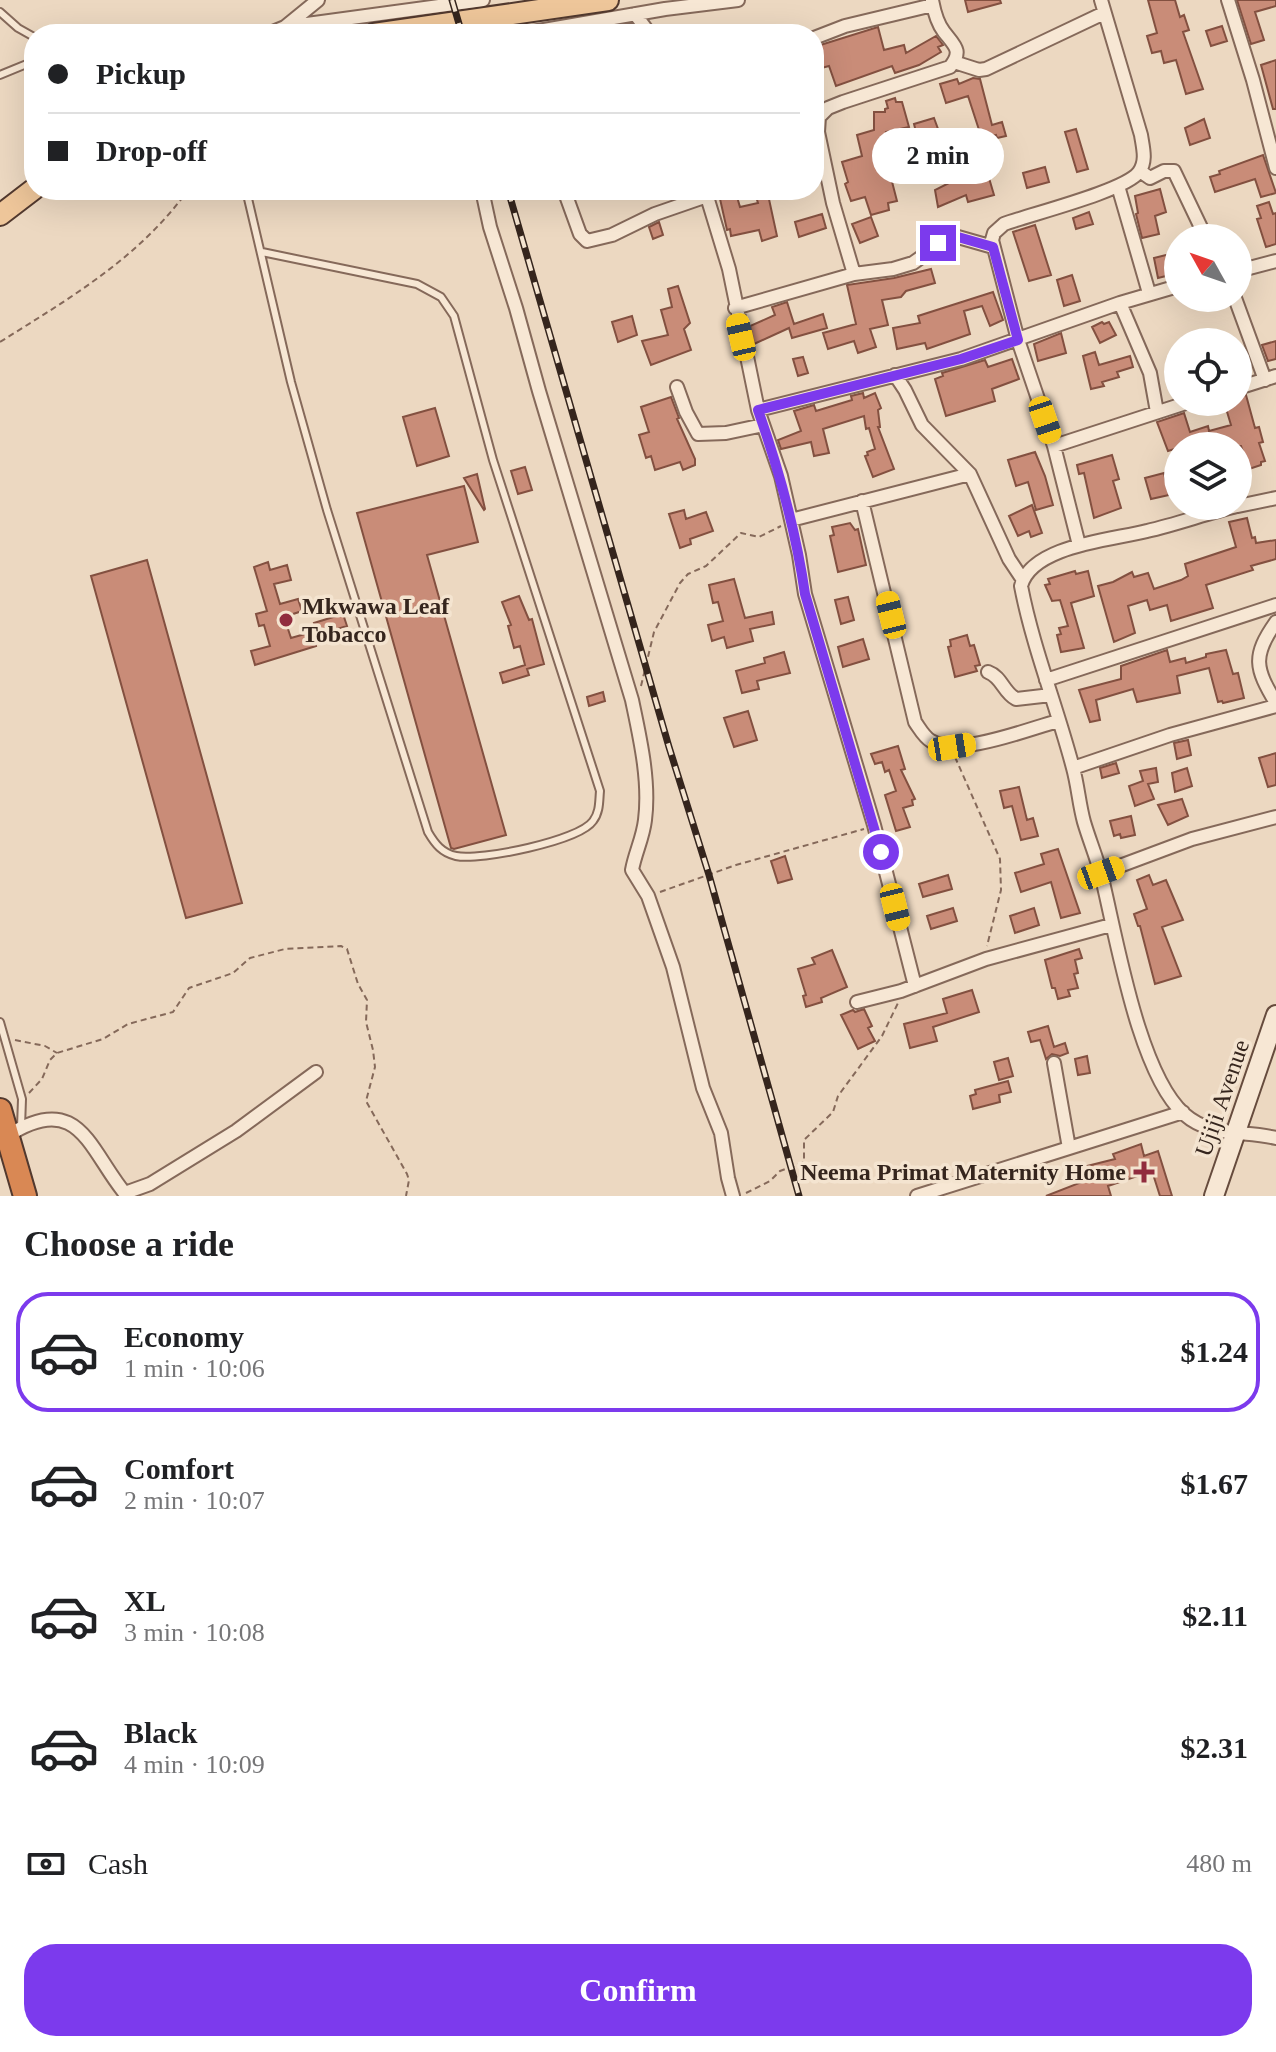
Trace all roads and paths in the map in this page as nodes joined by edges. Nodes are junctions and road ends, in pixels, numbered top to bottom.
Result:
1 (318, 0) edge
2 (483, 0) edge
3 (608, 0) edge
4 (738, 0) edge
5 (1228, 0) edge
6 (932, 2) edge
7 (1102, 6) edge
8 (635, 14) junction
9 (1, 16) edge
10 (538, 22) junction
11 (289, 24) edge
12 (307, 24) edge
13 (511, 24) edge
14 (535, 24) edge
15 (642, 24) edge
16 (24, 31) edge
17 (824, 34) edge
18 (954, 62) junction
19 (24, 65) edge
20 (0, 75) edge
21 (824, 112) edge
22 (824, 160) edge
23 (1276, 168) edge
24 (1140, 171) junction
25 (1118, 186) junction
26 (24, 197) edge
27 (179, 200) edge
28 (249, 200) edge
29 (484, 200) edge
30 (568, 200) edge
31 (689, 200) edge
32 (709, 200) edge
33 (0, 215) edge
34 (1199, 224) edge
35 (993, 247) junction
36 (262, 252) junction
37 (1276, 261) edge
38 (1252, 267) edge
39 (854, 274) junction
40 (1164, 289) edge
41 (1149, 293) junction
42 (1120, 303) junction
43 (735, 308) junction
44 (1241, 312) edge
45 (1018, 340) junction
46 (0, 342) edge
47 (895, 375) junction
48 (1270, 378) edge
49 (677, 387) dead end
50 (758, 410) junction
51 (1164, 410) edge
52 (1157, 412) junction
53 (763, 425) junction
54 (1054, 446) junction
55 (970, 474) junction
56 (1276, 498) edge
57 (862, 501) junction
58 (1252, 503) edge
59 (791, 520) junction
60 (1187, 520) edge
61 (1079, 545) junction
62 (1023, 580) junction
63 (1276, 605) edge
64 (1276, 622) edge
65 (988, 672) dead end
66 (1046, 680) junction
67 (1051, 695) junction
68 (632, 700) junction
69 (1276, 704) edge
70 (1058, 721) junction
71 (952, 747) junction
72 (1073, 768) junction
73 (1276, 817) edge
74 (874, 825) junction
75 (1101, 873) junction
76 (648, 896) junction
77 (1111, 925) junction
78 (986, 959) junction
79 (915, 986) junction
80 (901, 991) junction
81 (857, 1002) dead end
82 (1276, 1015) edge
83 (0, 1022) edge
84 (5, 1039) junction
85 (57, 1053) junction
86 (1054, 1063) dead end
87 (316, 1072) dead end
88 (22, 1099) junction
89 (0, 1110) edge
90 (1183, 1112) junction
91 (14, 1132) junction
92 (1235, 1135) junction
93 (1276, 1138) edge
94 (1069, 1148) junction
95 (126, 1195) edge
96 (25, 1196) edge
97 (406, 1196) edge
98 (733, 1196) edge
99 (742, 1196) edge
100 (917, 1196) edge
101 (1214, 1196) edge

1 - 11 street
2 - 12 street
3 - 10 main road
4 - 8 street
5 - 23 street
6 - 17 street
6 - 18 street
7 - 18 street
7 - 24 street
8 - 10 street
8 - 15 street
9 - 16 lane
10 - 13 main road
10 - 14 street
18 - 21 street
19 - 20 lane
22 - 39 street
24 - 25 street
24 - 34 street
25 - 35 street
25 - 41 street
26 - 33 main road
27 - 46 path
28 - 36 lane
29 - 68 street
30 - 31 street
32 - 43 street
35 - 39 street
35 - 45 street
36 - 36 lane
37 - 38 street
39 - 43 street
40 - 41 street
41 - 42 street
42 - 45 street
42 - 52 street
43 - 50 street
44 - 48 street
45 - 47 street
45 - 54 street
47 - 50 street
47 - 55 street
49 - 53 street
50 - 53 street
51 - 52 street
52 - 54 street
53 - 59 street
54 - 61 street
55 - 57 street
55 - 62 street
56 - 58 street
57 - 59 street
57 - 71 street
59 - 68 path
59 - 74 street
60 - 61 street
61 - 62 street
62 - 66 street
63 - 66 street
64 - 69 street
65 - 67 street
66 - 67 street
67 - 70 street
68 - 76 street
69 - 72 street
70 - 71 street
70 - 72 street
71 - 78 path
72 - 75 street
73 - 75 street
74 - 76 path
74 - 79 street
75 - 77 street
76 - 98 street
77 - 78 street
77 - 90 street
78 - 79 street
79 - 80 street
80 - 81 street
80 - 99 path
82 - 92 main road, Ujiji Avenue
83 - 84 lane
84 - 85 path
84 - 88 lane
85 - 88 path
85 - 97 path
86 - 94 street
87 - 95 street
88 - 91 lane
89 - 91 highway
90 - 92 street
90 - 94 street
91 - 95 street
91 - 96 highway
92 - 93 street
92 - 101 main road, Ujiji Avenue
94 - 100 street

